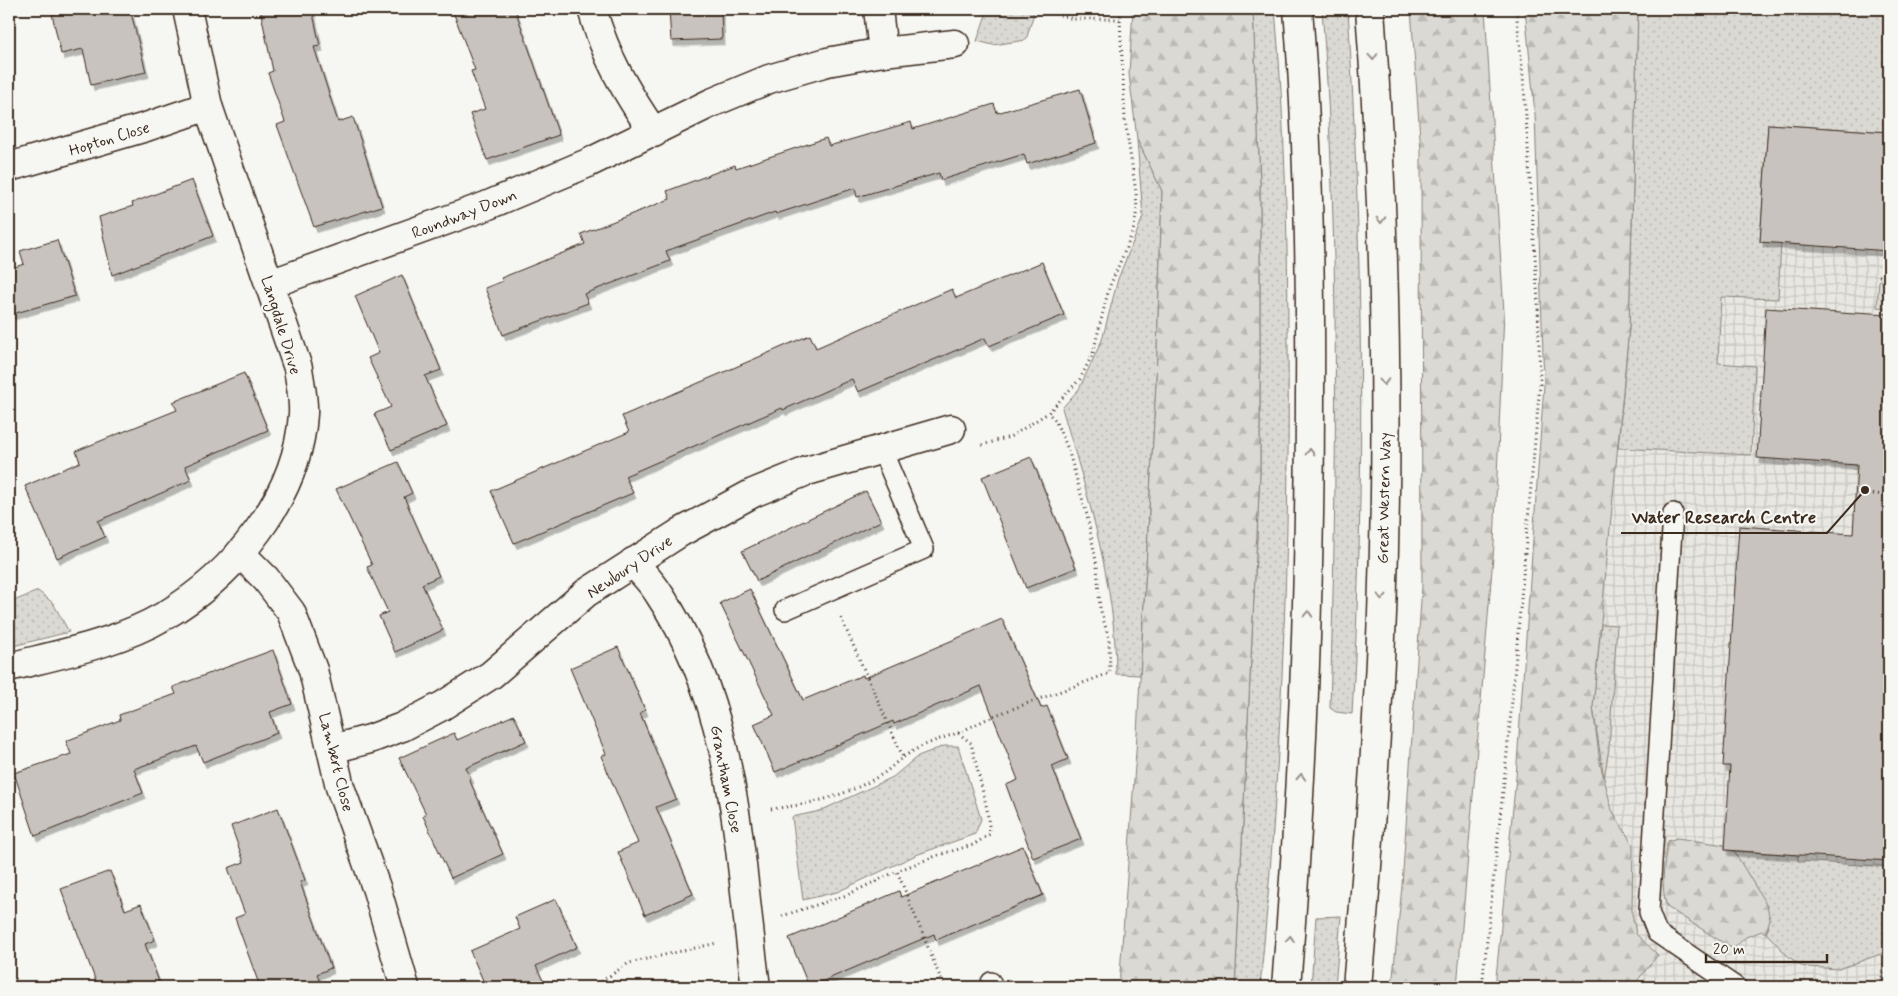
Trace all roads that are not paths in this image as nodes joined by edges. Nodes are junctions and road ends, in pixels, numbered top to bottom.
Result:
1 (186, 9) edge
2 (592, 9) edge
3 (878, 9) edge
4 (1298, 9) edge
5 (1370, 9) edge
6 (955, 44) dead end
7 (883, 52) junction
8 (208, 106) junction
9 (654, 132) junction
10 (9, 167) edge
11 (270, 284) junction
12 (951, 429) road end
13 (881, 448) junction
14 (1673, 513) dead end
15 (240, 553) junction
16 (633, 562) junction
17 (785, 610) dead end
18 (9, 666) edge
19 (332, 749) junction
20 (405, 987) edge
21 (756, 987) edge
22 (1286, 987) edge
23 (1357, 987) edge
24 (1736, 987) edge

1 - 8 street, Langdale Drive
2 - 9 street
3 - 7 street
22 -> 4 street
5 -> 23 street, Great Western Way
6 - 7 street, Roundway Down
7 - 9 street, Roundway Down
8 - 10 street, Hopton Close
8 - 11 street, Langdale Drive
9 - 11 street, Roundway Down
11 - 15 street, Langdale Drive
12 - 13 street, Newbury Drive
13 - 16 street, Newbury Drive
13 - 17 lane
14 - 24 lane
15 - 18 street, Langdale Drive
15 - 19 street, Lambert Close
16 - 19 street, Newbury Drive
16 - 21 street, Grantham Close
19 - 20 street, Lambert Close

